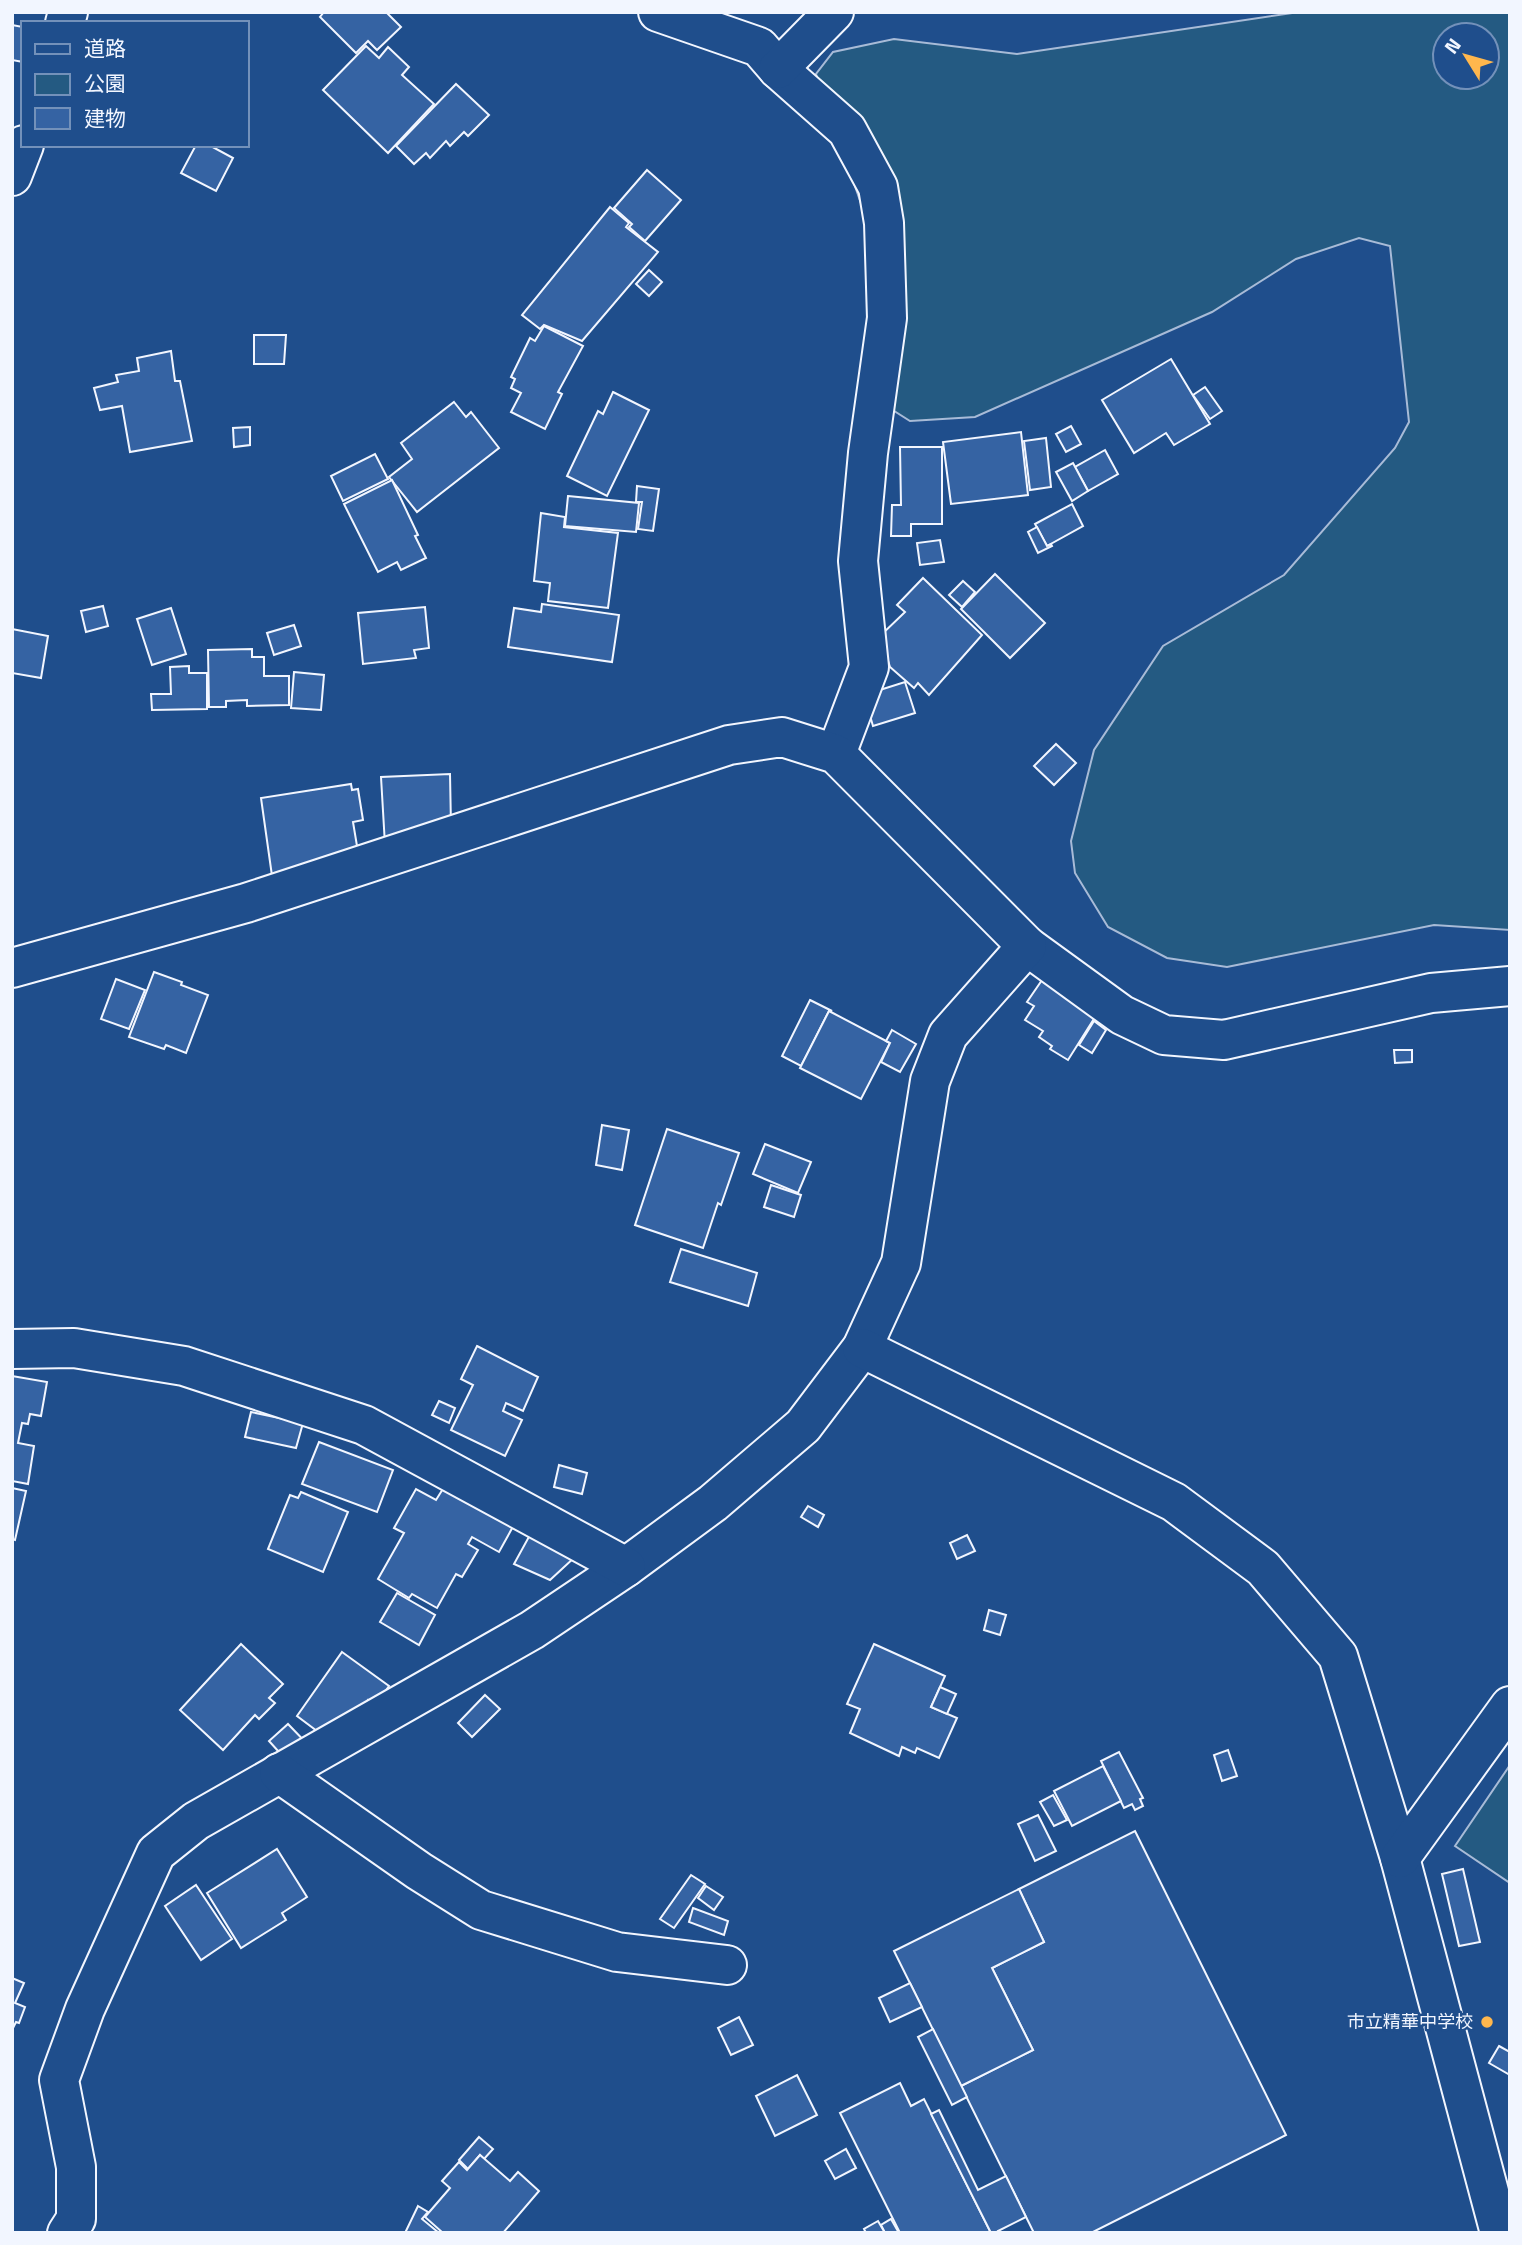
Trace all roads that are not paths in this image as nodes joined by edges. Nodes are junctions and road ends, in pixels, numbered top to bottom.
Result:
1 (658, 12) edge
2 (834, 12) edge
3 (778, 69) junction
4 (23, 147) edge
5 (12, 176) edge
6 (836, 754) junction
7 (1027, 946) junction
8 (12, 968) edge
9 (1510, 986) edge
10 (862, 1348) junction
11 (12, 1349) edge
12 (626, 1567) junction
13 (1510, 1706) edge
14 (279, 1773) junction
15 (1400, 1858) junction
16 (727, 1965) dead end
17 (67, 2233) edge
18 (1500, 2233) edge

1 - 3 street
2 - 3 street
3 - 6 street
4 - 5 street
6 - 7 street
6 - 8 street
7 - 9 street
7 - 10 street
10 - 12 street
10 - 15 street
11 - 12 street
12 - 14 street
13 - 15 street
14 - 16 street
14 - 17 street
15 - 18 street

